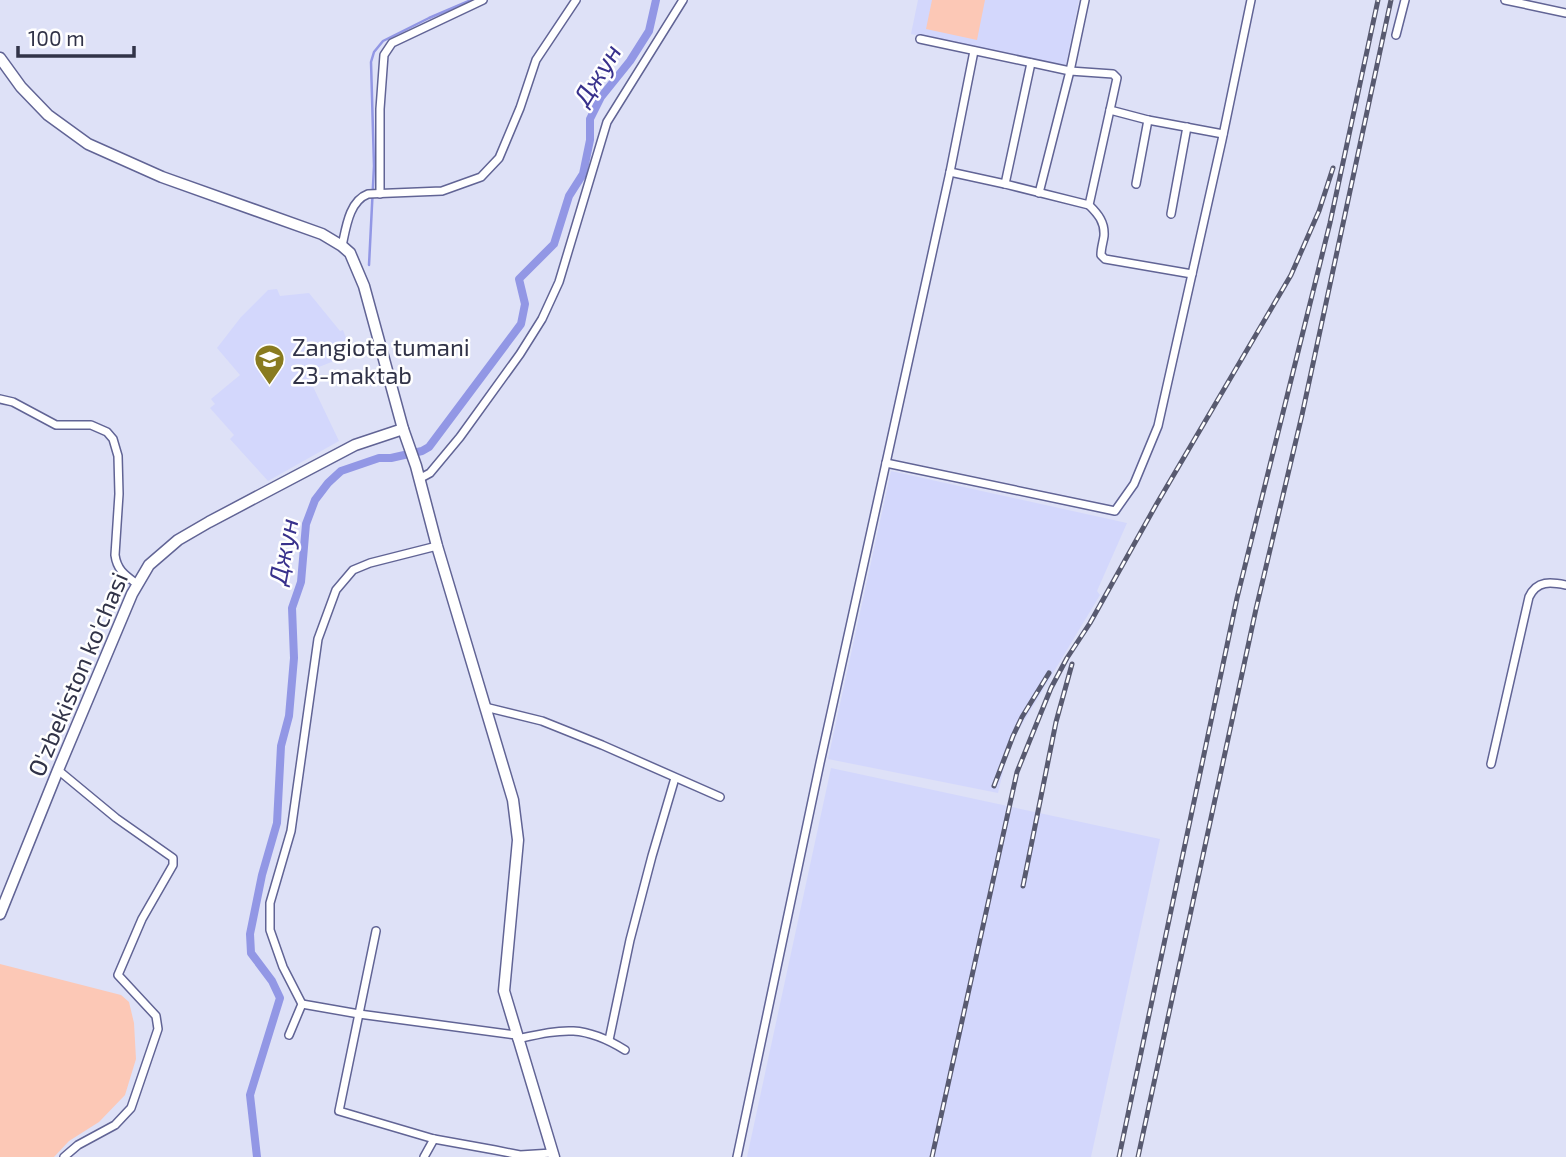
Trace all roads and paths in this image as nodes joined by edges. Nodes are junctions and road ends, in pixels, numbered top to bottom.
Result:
1 (483, 0) edge
2 (576, 0) edge
3 (683, 0) edge
4 (1085, 0) edge
5 (1251, 0) edge
6 (1405, 0) edge
7 (1505, 0) edge
8 (1566, 13) edge
9 (1396, 35) dead end
10 (920, 39) dead end
11 (974, 51) junction
12 (0, 58) edge
13 (1031, 63) junction
14 (1070, 71) junction
15 (1110, 110) junction
16 (1148, 120) junction
17 (1186, 127) junction
18 (1223, 134) junction
19 (950, 172) junction
20 (1005, 184) junction
21 (1136, 184) dead end
22 (1039, 193) junction
23 (374, 194) junction
24 (1089, 205) junction
25 (1171, 214) dead end
26 (342, 246) junction
27 (1192, 274) junction
28 (0, 399) edge
29 (403, 429) junction
30 (887, 463) junction
31 (419, 479) junction
32 (437, 546) junction
33 (137, 584) junction
34 (1566, 585) edge
35 (485, 707) junction
36 (1491, 764) dead end
37 (58, 770) junction
38 (676, 778) junction
39 (720, 797) dead end
40 (0, 914) edge
41 (376, 931) dead end
42 (302, 1004) junction
43 (359, 1014) junction
44 (289, 1035) dead end
45 (517, 1037) junction
46 (609, 1040) junction
47 (625, 1050) dead end
48 (434, 1139) junction
49 (553, 1155) edge
50 (64, 1157) edge
51 (424, 1157) edge
52 (737, 1157) edge

1 - 23 street
2 - 23 street
3 - 31 street
4 - 14 street
5 - 18 street
6 - 9 street
7 - 8 street
10 - 11 street
11 - 13 street
11 - 19 street
12 - 26 main road
13 - 14 street
13 - 20 street
14 - 15 street
14 - 22 street
15 - 16 street
15 - 24 street
16 - 17 street
16 - 21 street
17 - 18 street
17 - 25 street
18 - 27 street
19 - 20 street
19 - 30 street
20 - 22 street
22 - 24 street
23 - 26 street
24 - 27 street
26 - 29 main road
27 - 30 street
28 - 33 street
29 - 31 main road
29 - 33 main road, O'zbekiston ko'chasi
30 - 52 street
31 - 32 main road
32 - 35 main road
32 - 42 street
33 - 37 main road, O'zbekiston ko'chasi
34 - 36 street
35 - 38 street
35 - 45 main road
37 - 40 main road, O'zbekiston ko'chasi
37 - 50 street
38 - 39 street
38 - 46 street
41 - 43 street
42 - 43 street
42 - 44 street
43 - 45 street
43 - 48 street
45 - 46 street
45 - 49 main road
46 - 47 street
48 - 49 street
48 - 51 street

